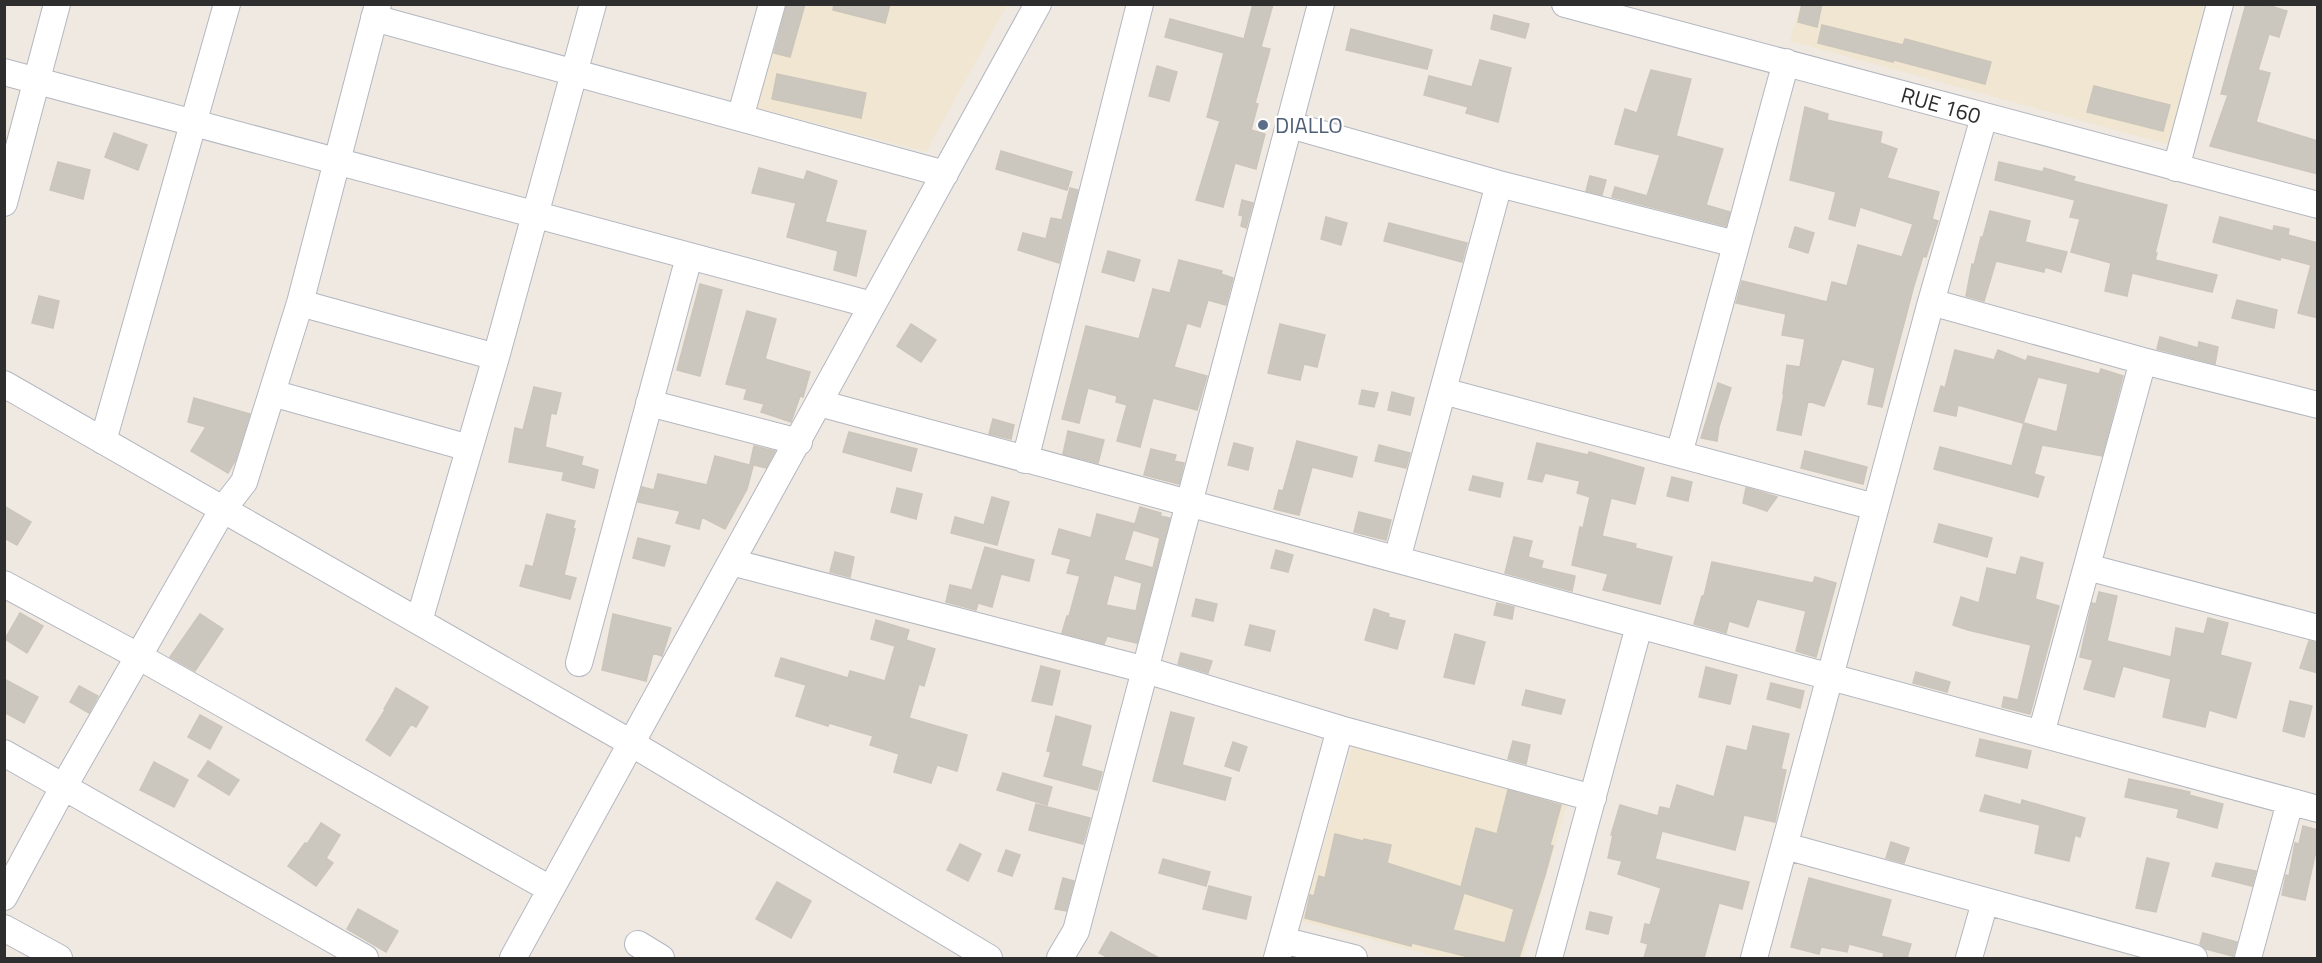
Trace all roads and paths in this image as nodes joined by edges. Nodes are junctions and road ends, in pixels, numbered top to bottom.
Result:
1 (57, 4) edge
2 (228, 4) edge
3 (593, 4) edge
4 (772, 4) edge
5 (1038, 4) edge
6 (1140, 4) edge
7 (1321, 4) edge
8 (1565, 4) edge
9 (2220, 4) edge
10 (376, 11) edge
11 (1786, 62) junction
12 (4, 72) edge
13 (574, 73) junction
14 (37, 81) junction
15 (1984, 117) junction
16 (740, 118) junction
17 (194, 123) junction
18 (1290, 125) junction
19 (338, 162) junction
20 (2176, 168) junction
21 (945, 174) junction
22 (1499, 184) junction
23 (4, 203) edge
24 (2318, 206) edge
25 (535, 215) junction
26 (1736, 244) junction
27 (688, 257) junction
28 (1931, 302) junction
29 (300, 303) junction
30 (872, 305) junction
31 (496, 357) junction
32 (2143, 361) junction
33 (4, 384) edge
34 (1443, 391) junction
35 (272, 393) junction
36 (649, 403) junction
37 (819, 403) junction
38 (2318, 405) edge
39 (103, 441) junction
40 (799, 442) junction
41 (469, 448) junction
42 (1679, 454) junction
43 (1025, 460) junction
44 (1188, 503) junction
45 (1875, 507) junction
46 (223, 509) junction
47 (1397, 559) junction
48 (731, 562) junction
49 (2087, 567) junction
50 (4, 584) edge
51 (419, 621) junction
52 (1639, 626) junction
53 (2318, 628) edge
54 (138, 656) junction
55 (579, 663) dead end
56 (1146, 670) junction
57 (1832, 675) junction
58 (1340, 729) junction
59 (2042, 734) junction
60 (631, 743) junction
61 (4, 753) edge
62 (64, 786) junction
63 (1593, 798) junction
64 (2290, 801) junction
65 (2318, 809) edge
66 (1785, 846) junction
67 (550, 889) junction
68 (4, 897) edge
69 (1984, 902) junction
70 (4, 928) edge
71 (638, 944) dead end
72 (1279, 949) edge
73 (59, 958) edge
74 (365, 958) edge
75 (513, 958) edge
76 (661, 958) edge
77 (989, 958) edge
78 (1060, 958) edge
79 (1354, 958) edge
80 (1549, 958) edge
81 (1754, 958) edge
82 (1969, 958) edge
83 (2194, 958) edge
84 (2247, 958) edge

1 - 14 street
2 - 17 street
3 - 13 street
4 - 16 street
5 - 21 street
6 - 43 street
7 - 18 street
8 - 11 street, RUE 160
9 - 20 street
10 - 13 street
10 - 19 street
11 - 15 street, RUE 160
11 - 26 street
12 - 14 street
13 - 16 street
13 - 25 street
14 - 17 street
14 - 23 street
15 - 20 street, RUE 160
15 - 28 street
16 - 21 street
17 - 19 street
17 - 39 street
18 - 22 street
18 - 44 street
19 - 25 street
19 - 29 street
20 - 24 street, RUE 160
21 - 30 street
22 - 26 street
22 - 34 street
25 - 27 street
25 - 31 street
26 - 42 street
27 - 30 street
27 - 36 street
28 - 32 street
28 - 45 street
29 - 31 street
29 - 35 street
30 - 37 street
31 - 41 street
32 - 38 street
32 - 49 street
33 - 39 street
34 - 42 street
34 - 47 street
35 - 41 street
35 - 46 street
36 - 40 street
36 - 55 street
37 - 40 street
37 - 43 street
39 - 46 street
40 - 48 street
41 - 51 street
42 - 45 street
43 - 44 street
44 - 47 street
44 - 56 street
45 - 57 street
46 - 51 street
46 - 54 street
47 - 52 street
48 - 56 street
48 - 60 street
49 - 53 street
49 - 59 street
50 - 54 street
51 - 60 street
52 - 57 street
52 - 63 street
54 - 62 street
54 - 67 street
56 - 58 street
56 - 78 street
57 - 59 street
57 - 66 street
58 - 63 street
58 - 72 street
59 - 64 street
60 - 67 street
60 - 77 street
61 - 62 street
62 - 68 street
62 - 74 street
63 - 80 street
64 - 65 street
64 - 84 street
66 - 69 street
66 - 81 street
67 - 75 street
69 - 82 street
69 - 83 street
70 - 73 street
71 - 76 street
72 - 79 street

